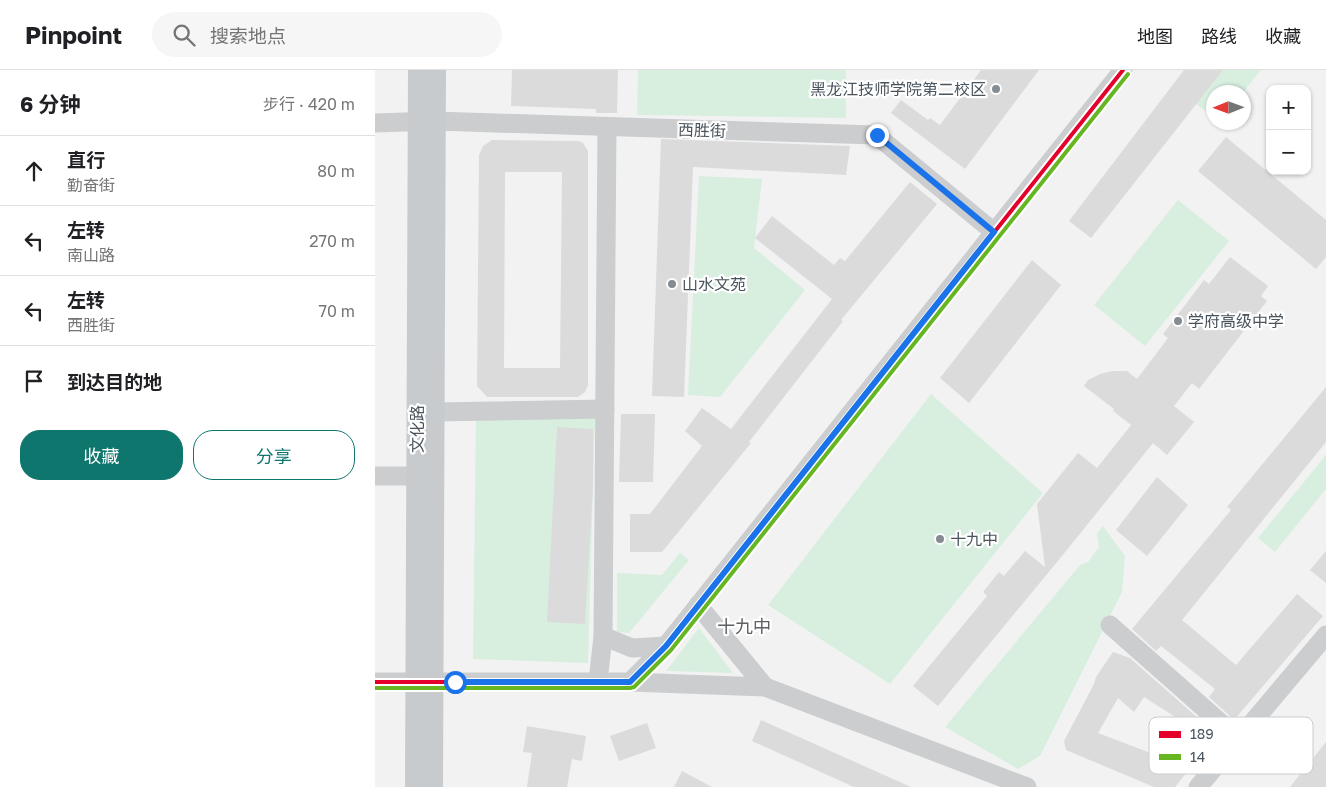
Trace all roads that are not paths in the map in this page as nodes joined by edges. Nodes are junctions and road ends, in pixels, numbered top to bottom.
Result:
1 (419, 70) edge
2 (435, 70) edge
3 (1123, 70) edge
4 (427, 121) junction
5 (375, 123) edge
6 (607, 127) junction
7 (994, 232) junction
8 (605, 409) junction
9 (434, 412) junction
10 (375, 476) edge
11 (417, 476) junction
12 (698, 605) junction
13 (1110, 625) dead end
14 (1326, 635) edge
15 (603, 636) junction
16 (666, 646) junction
17 (375, 682) edge
18 (424, 682) junction
19 (598, 682) junction
20 (630, 682) junction
21 (765, 687) junction
22 (1215, 717) edge
23 (1257, 717) edge
24 (1209, 774) edge
25 (416, 787) edge
26 (432, 787) edge
27 (1027, 787) edge
28 (1198, 787) edge

1 - 4 main road, 文化路
2 - 4 main road, 文化路
3 - 7 street
4 - 5 street, 西胜街
4 - 6 street, 西胜街
4 - 9 main road, 文化路
4 - 11 main road, 文化路
6 - 7 street, 西胜街
6 - 8 street
7 - 12 street
8 - 9 street
8 - 15 street
9 - 18 main road, 文化路
10 - 11 street
11 - 18 main road, 文化路
12 - 16 street
12 - 21 street
13 - 22 street
14 - 23 street
15 - 16 street
15 - 19 street
16 - 20 street
17 - 18 street
18 - 19 street
18 - 25 main road, 文化路
18 - 26 main road, 文化路
19 - 20 street
20 - 21 street
21 - 27 street
24 - 28 street

